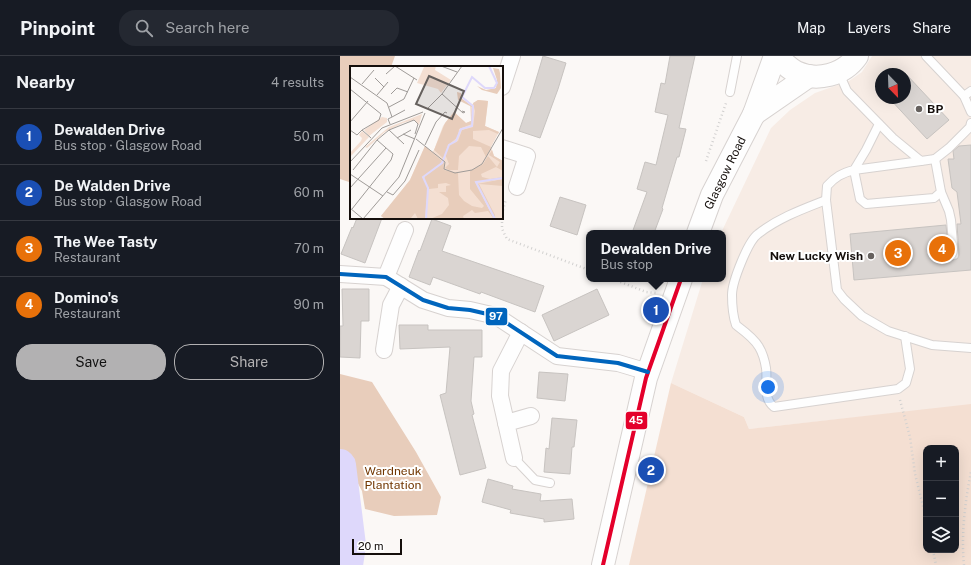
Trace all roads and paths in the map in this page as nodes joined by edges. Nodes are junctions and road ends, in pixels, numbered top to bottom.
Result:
1 (512, 56) edge
2 (737, 56) edge
3 (776, 56) edge
4 (857, 56) edge
5 (926, 56) edge
6 (839, 72) junction
7 (809, 76) junction
8 (503, 84) edge
9 (971, 90) edge
10 (730, 92) joint
11 (964, 96) junction
12 (971, 112) edge
13 (754, 114) junction
14 (879, 124) junction
15 (971, 126) edge
16 (503, 148) edge
17 (935, 159) junction
18 (921, 161) junction
19 (704, 169) dead end
20 (854, 170) junction
21 (518, 187) dead end
22 (940, 192) junction
23 (826, 200) junction
24 (502, 219) edge
25 (405, 230) dead end
26 (699, 230) edge
27 (954, 255) dead end
28 (586, 269) edge
29 (340, 274) edge
30 (386, 277) junction
31 (621, 282) edge
32 (400, 286) junction
33 (678, 287) edge
34 (521, 332) junction
35 (905, 336) junction
36 (971, 348) edge
37 (384, 350) dead end
38 (648, 372) junction
39 (899, 398) dead end
40 (531, 416) dead end
41 (506, 423) junction
42 (514, 458) joint
43 (971, 472) edge
44 (550, 483) dead end
45 (926, 517) edge
46 (934, 553) edge
47 (603, 565) edge
48 (936, 565) edge
49 (964, 565) edge

1 - 8 street
2 - 10 lane
3 - 7 main road
3 - 13 main road, Glasgow Road
4 - 6 main road
5 - 11 lane
6 - 7 main road
6 - 14 lane
7 - 13 main road, Glasgow Road
9 - 11 lane
10 - 19 path
11 - 12 lane
13 - 26 main road, Glasgow Road
14 - 18 lane
14 - 20 lane
15 - 17 lane
16 - 21 street
17 - 18 lane
17 - 22 lane
18 - 20 lane
20 - 22 lane
20 - 23 lane
22 - 27 lane
23 - 35 lane
23 - 35 lane
24 - 28 path
25 - 30 street
29 - 30 street
30 - 32 street
31 - 33 path
32 - 34 street
32 - 37 street
33 - 38 main road
34 - 38 street
34 - 41 street
35 - 36 lane
38 - 47 main road
39 - 45 path
40 - 41 street
41 - 42 street
42 - 44 lane
43 - 49 path
46 - 48 path

